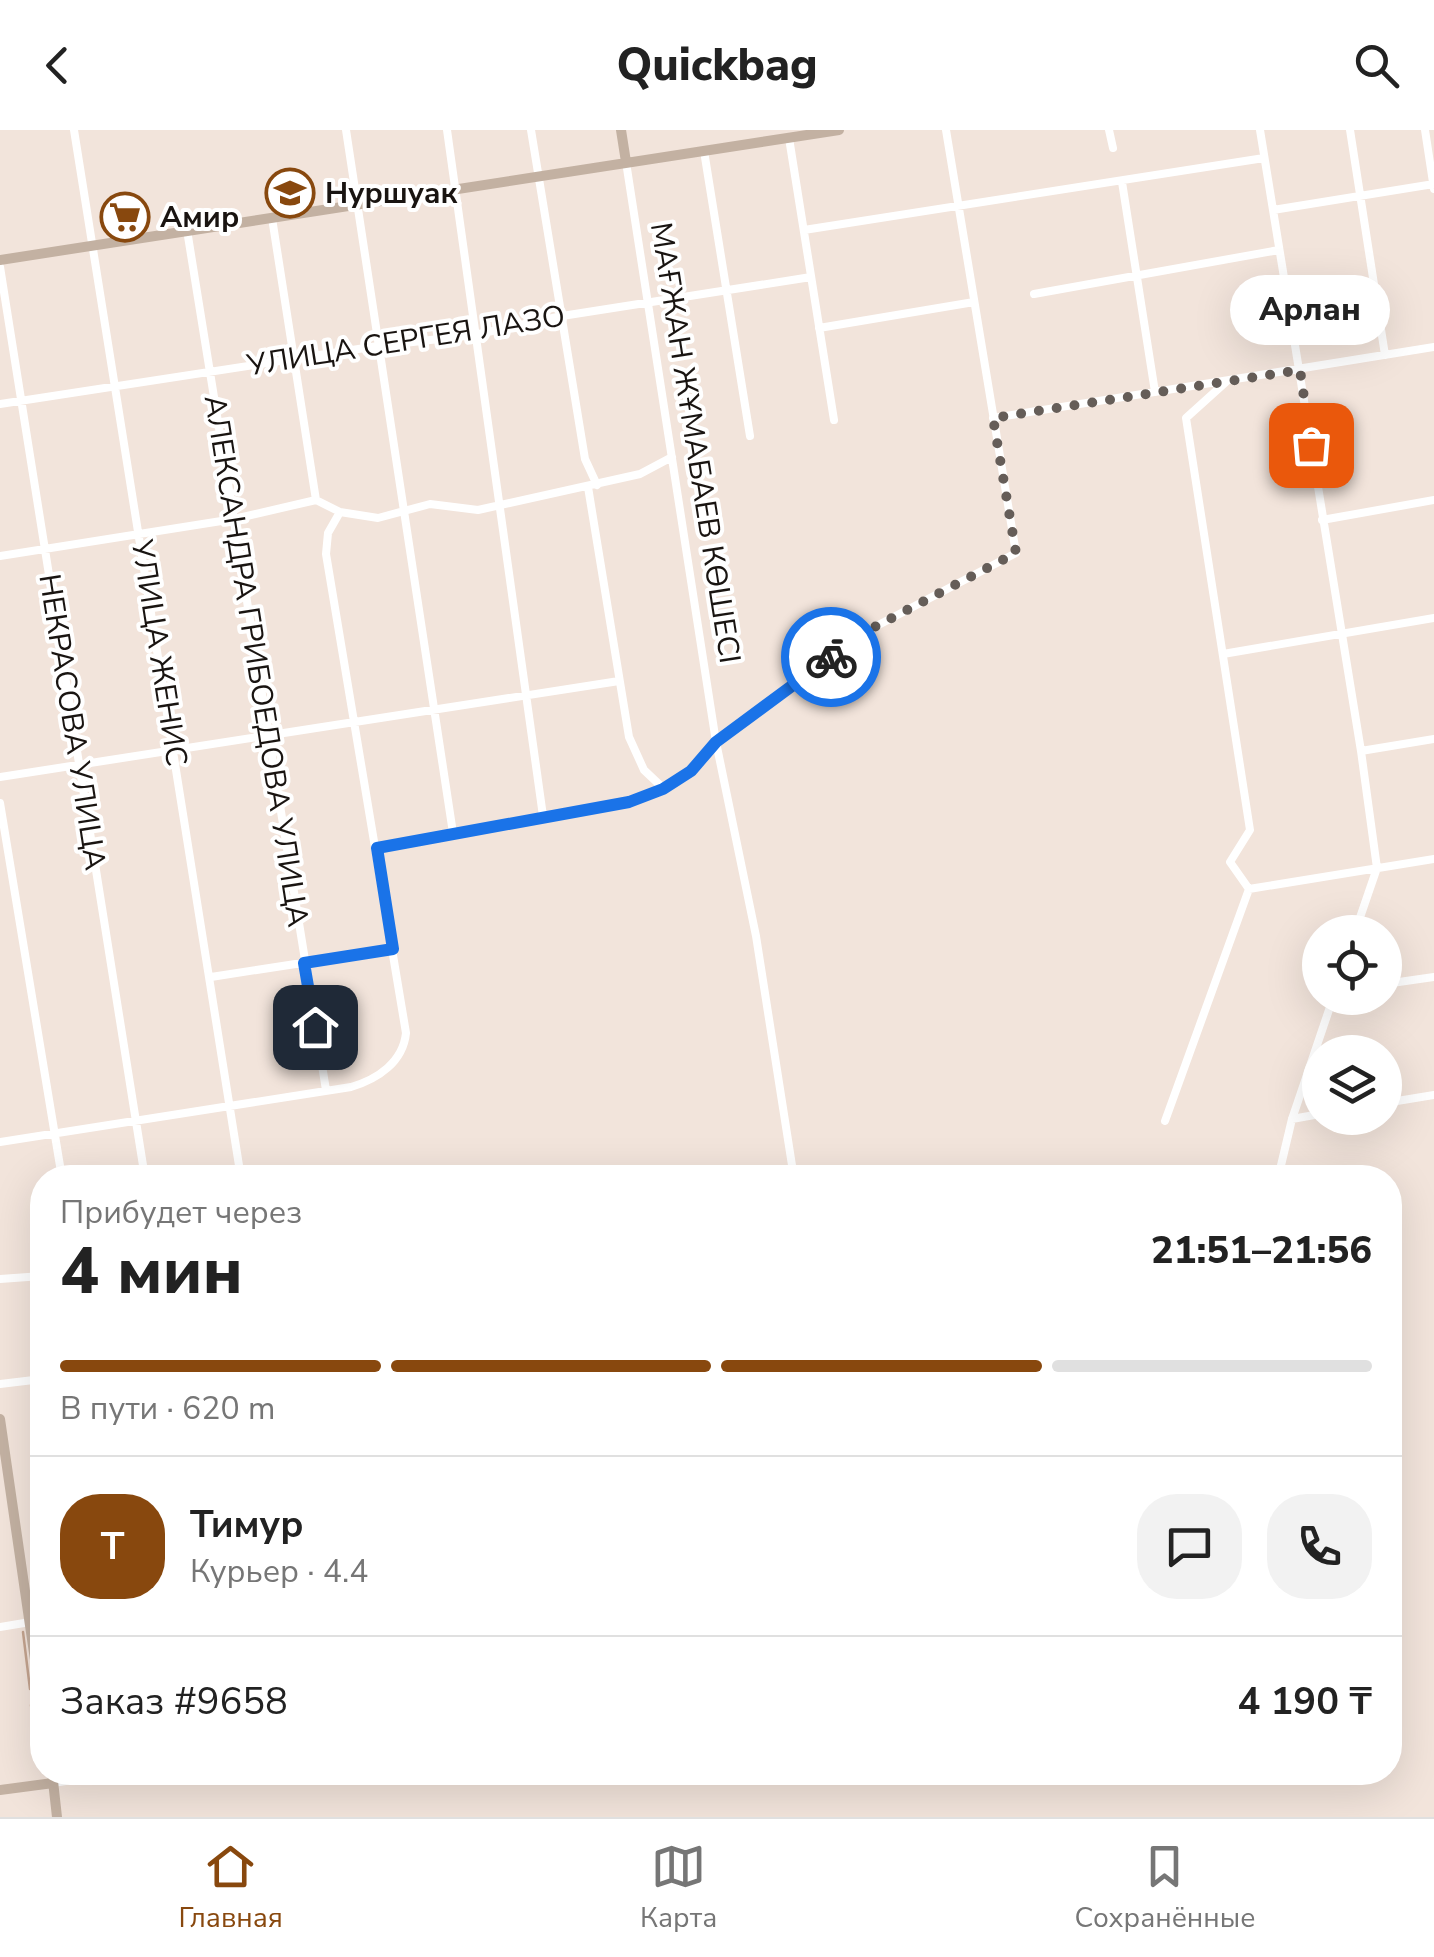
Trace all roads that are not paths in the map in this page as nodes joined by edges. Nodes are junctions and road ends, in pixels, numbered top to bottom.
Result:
1 (74, 130) edge
2 (346, 130) edge
3 (448, 130) edge
4 (531, 130) edge
5 (621, 130) edge
6 (839, 130) edge
7 (946, 130) edge
8 (1109, 130) edge
9 (1260, 130) edge
10 (1350, 130) edge
11 (1425, 130) edge
12 (789, 138) junction
13 (1113, 148) dead end
14 (704, 151) junction
15 (1264, 158) junction
16 (626, 162) junction
17 (538, 176) junction
18 (1122, 182) junction
19 (1434, 186) edge
20 (456, 189) junction
21 (1361, 196) junction
22 (356, 204) junction
23 (958, 208) junction
24 (1272, 210) junction
25 (272, 218) junction
26 (187, 230) junction
27 (804, 230) junction
28 (93, 245) junction
29 (1279, 250) junction
30 (0, 264) edge
31 (811, 277) junction
32 (1137, 277) junction
33 (727, 290) junction
34 (1034, 294) dead end
35 (648, 302) junction
36 (974, 302) junction
37 (562, 316) junction
38 (820, 328) junction
39 (474, 335) junction
40 (378, 346) junction
41 (1434, 347) edge
42 (1385, 355) junction
43 (294, 360) junction
44 (1300, 370) junction
45 (211, 373) junction
46 (1227, 381) junction
47 (117, 387) junction
48 (1155, 392) junction
49 (21, 401) junction
50 (0, 404) edge
51 (993, 418) junction
52 (834, 420) dead end
53 (750, 436) dead end
54 (672, 457) junction
55 (592, 486) junction
56 (316, 500) junction
57 (1434, 500) edge
58 (500, 507) junction
59 (402, 511) junction
60 (340, 512) junction
61 (234, 519) junction
62 (1322, 520) junction
63 (140, 534) junction
64 (45, 549) junction
65 (0, 556) edge
66 (1434, 618) edge
67 (1340, 632) junction
68 (1222, 654) junction
69 (619, 681) junction
70 (527, 695) junction
71 (436, 709) junction
72 (352, 721) junction
73 (268, 734) junction
74 (1434, 739) edge
75 (716, 742) junction
76 (174, 750) junction
77 (1361, 751) junction
78 (78, 765) junction
79 (0, 777) edge
80 (663, 789) junction
81 (0, 803) edge
82 (543, 816) junction
83 (453, 833) junction
84 (377, 848) junction
85 (1434, 859) edge
86 (1376, 868) junction
87 (1249, 889) junction
88 (1361, 915) edge
89 (393, 949) junction
90 (304, 963) junction
91 (1434, 977) edge
92 (211, 978) junction
93 (1402, 982) edge
94 (1327, 1015) edge
95 (326, 1090) junction
96 (1434, 1095) edge
97 (1402, 1101) edge
98 (231, 1106) junction
99 (1302, 1117) edge
100 (135, 1119) junction
101 (1292, 1119) junction
102 (1165, 1121) dead end
103 (56, 1133) junction
104 (0, 1142) edge
105 (60, 1165) edge
106 (143, 1165) edge
107 (239, 1165) edge
108 (792, 1165) edge
109 (1281, 1165) edge
110 (30, 1277) edge
111 (0, 1278) edge
112 (30, 1380) edge
113 (0, 1384) edge
114 (0, 1419) edge
115 (30, 1622) joint
116 (0, 1627) edge
117 (30, 1783) edge
118 (53, 1785) edge
119 (0, 1790) edge
120 (58, 1817) edge

1 - 28 street, УЛИЦА ЖЕНИС
2 - 22 street
3 - 20 street
4 - 17 street
5 - 16 street, МАҒЖАН ЖҰМАБАЕВ КӨШЕСІ
6 - 12 street
7 - 23 street
8 - 13 street
9 - 15 street
10 - 21 street
11 - 19 street
12 - 14 street
12 - 27 street
14 - 16 street
14 - 33 street
15 - 18 street
15 - 24 street
16 - 17 street
16 - 35 street, МАҒЖАН ЖҰМАБАЕВ КӨШЕСІ
17 - 20 street
17 - 37 street
18 - 23 street
18 - 32 street
19 - 21 street
20 - 22 street
20 - 39 street
21 - 24 street
21 - 42 street
22 - 25 street
22 - 40 street
23 - 27 street
23 - 36 street
24 - 29 street
25 - 26 street
25 - 43 street
26 - 28 street
26 - 45 street, АЛЕКСАНДРА ГРИБОЕДОВА УЛИЦА
27 - 31 street
28 - 30 street
28 - 47 street, УЛИЦА ЖЕНИС
29 - 32 street
29 - 44 street
30 - 49 street, НЕКРАСОВА УЛИЦА
31 - 33 street, УЛИЦА СЕРГЕЯ ЛАЗО
31 - 38 street
32 - 34 street
32 - 48 street
33 - 35 street, УЛИЦА СЕРГЕЯ ЛАЗО
33 - 53 street
35 - 37 street, УЛИЦА СЕРГЕЯ ЛАЗО
35 - 54 street, МАҒЖАН ЖҰМАБАЕВ КӨШЕСІ
36 - 38 street
36 - 51 street
37 - 39 street, УЛИЦА СЕРГЕЯ ЛАЗО
37 - 55 street
38 - 52 street
39 - 40 street, УЛИЦА СЕРГЕЯ ЛАЗО
39 - 58 street
40 - 43 street, УЛИЦА СЕРГЕЯ ЛАЗО
40 - 59 street
41 - 42 street
42 - 44 street
43 - 45 street, УЛИЦА СЕРГЕЯ ЛАЗО
43 - 56 street
44 - 46 street
44 - 62 street
45 - 47 street, УЛИЦА СЕРГЕЯ ЛАЗО
45 - 61 street, АЛЕКСАНДРА ГРИБОЕДОВА УЛИЦА
46 - 48 street
46 - 68 street
47 - 49 street, УЛИЦА СЕРГЕЯ ЛАЗО
47 - 63 street, УЛИЦА ЖЕНИС
48 - 51 street
49 - 50 street, УЛИЦА СЕРГЕЯ ЛАЗО
49 - 64 street, НЕКРАСОВА УЛИЦА
51 - 75 street
54 - 55 street
54 - 75 street, МАҒЖАН ЖҰМАБАЕВ КӨШЕСІ
55 - 58 street
55 - 69 street
56 - 60 street
56 - 61 street
57 - 62 street
58 - 59 street
58 - 70 street
59 - 60 street
59 - 71 street
60 - 72 street
61 - 63 street
61 - 73 street, АЛЕКСАНДРА ГРИБОЕДОВА УЛИЦА
62 - 67 street
63 - 64 street
63 - 76 street, УЛИЦА ЖЕНИС
64 - 65 street
64 - 78 street, НЕКРАСОВА УЛИЦА
66 - 67 street
67 - 68 street
67 - 77 street
68 - 87 street
69 - 70 street
69 - 80 street
70 - 71 street
70 - 82 street
71 - 72 street
71 - 83 street
72 - 73 street
72 - 84 street
73 - 76 street
73 - 90 street, АЛЕКСАНДРА ГРИБОЕДОВА УЛИЦА
74 - 77 street
75 - 80 street
75 - 108 street, МАҒЖАН ЖҰМАБАЕВ КӨШЕСІ
76 - 78 street
76 - 92 street, УЛИЦА ЖЕНИС
77 - 86 street
78 - 79 street
78 - 100 street, НЕКРАСОВА УЛИЦА
80 - 82 street
81 - 103 street
82 - 83 street
83 - 84 street
84 - 89 street
85 - 86 street
86 - 87 street
86 - 88 street
87 - 102 street
89 - 90 street
89 - 95 street
90 - 92 street
90 - 95 street, АЛЕКСАНДРА ГРИБОЕДОВА УЛИЦА
91 - 93 street
92 - 98 street, УЛИЦА ЖЕНИС
94 - 101 street
95 - 98 street
96 - 97 street
98 - 100 street
98 - 107 street, УЛИЦА ЖЕНИС
99 - 101 street
100 - 103 street
100 - 106 street, НЕКРАСОВА УЛИЦА
101 - 109 street
103 - 104 street
103 - 105 street
110 - 111 street
112 - 113 street
114 - 115 street
115 - 116 street
117 - 119 street
118 - 120 street

